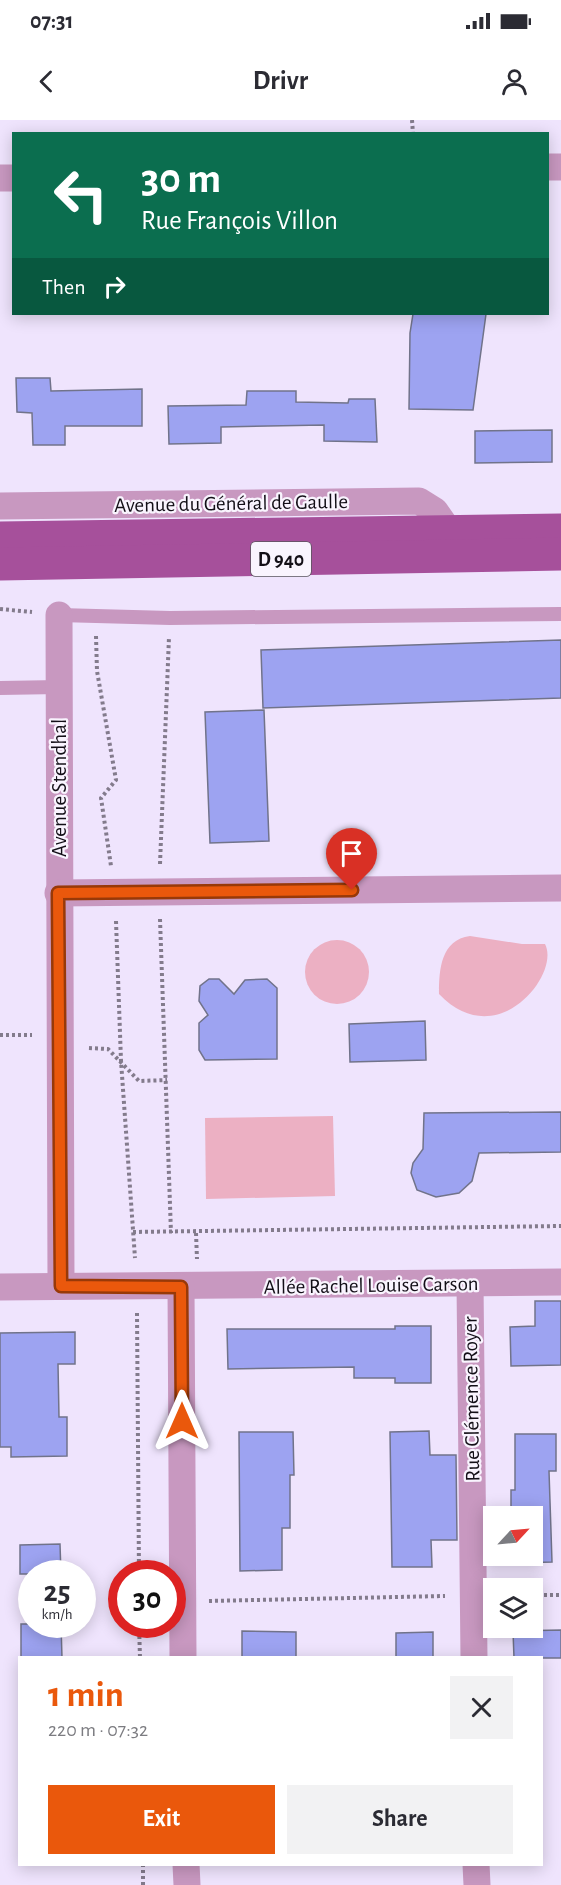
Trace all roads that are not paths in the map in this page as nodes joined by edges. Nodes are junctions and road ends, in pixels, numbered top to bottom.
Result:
1 (0, 506) edge
2 (561, 530) edge
3 (449, 531) junction
4 (0, 538) edge
5 (561, 554) edge
6 (0, 564) edge
7 (561, 614) edge
8 (59, 615) joint
9 (59, 687) junction
10 (0, 688) edge
11 (561, 888) edge
12 (58, 893) junction
13 (561, 1282) edge
14 (470, 1284) junction
15 (61, 1286) junction
16 (0, 1287) edge
17 (181, 1287) junction
18 (183, 1656) edge
19 (474, 1656) edge
20 (186, 1866) edge
21 (476, 1866) edge
22 (187, 1885) edge
23 (477, 1885) edge

1 - 3 street, Avenue du Général de Gaulle
2 - 3 main road, D 940
3 - 4 main road, D 940
5 - 6 main road, D 940
7 - 8 lane
8 - 9 street, Avenue Stendhal
9 - 10 lane
9 - 12 street, Avenue Stendhal
11 - 12 street
12 - 15 street, Avenue Stendhal
13 - 14 street, Allée Rachel Louise Carson
14 - 17 street, Allée Rachel Louise Carson
14 - 19 street, Rue Clémence Royer
15 - 16 street, Allée Rachel Louise Carson
15 - 17 street, Allée Rachel Louise Carson
17 - 18 street
20 - 22 street
21 - 23 street

